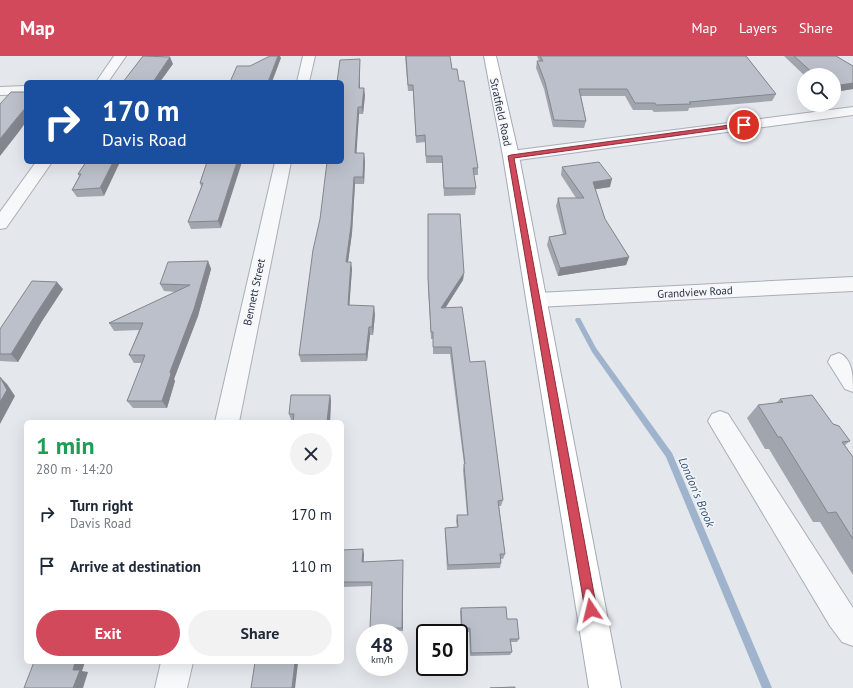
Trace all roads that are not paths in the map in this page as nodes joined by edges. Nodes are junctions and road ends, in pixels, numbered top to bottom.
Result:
1 (120, 56) edge
2 (309, 56) edge
3 (490, 56) edge
4 (103, 80) edge
5 (303, 80) edge
6 (24, 90) edge
7 (0, 91) edge
8 (853, 110) edge
9 (511, 156) junction
10 (43, 164) edge
11 (283, 164) edge
12 (0, 224) edge
13 (853, 284) edge
14 (537, 300) junction
15 (840, 362) dead end
16 (853, 383) edge
17 (227, 420) edge
18 (720, 421) dead end
19 (853, 630) edge
20 (176, 664) edge
21 (171, 688) edge
22 (605, 688) edge

1 - 4 street
2 - 5 street
3 - 9 main road, Stratfield Road
6 - 7 street
8 - 9 street
9 - 14 main road, Stratfield Road
10 - 12 street
11 - 17 street, Bennett Street
13 - 14 street, Grandview Road
14 - 22 main road, Stratfield Road
15 - 16 street
18 - 19 street
20 - 21 street

